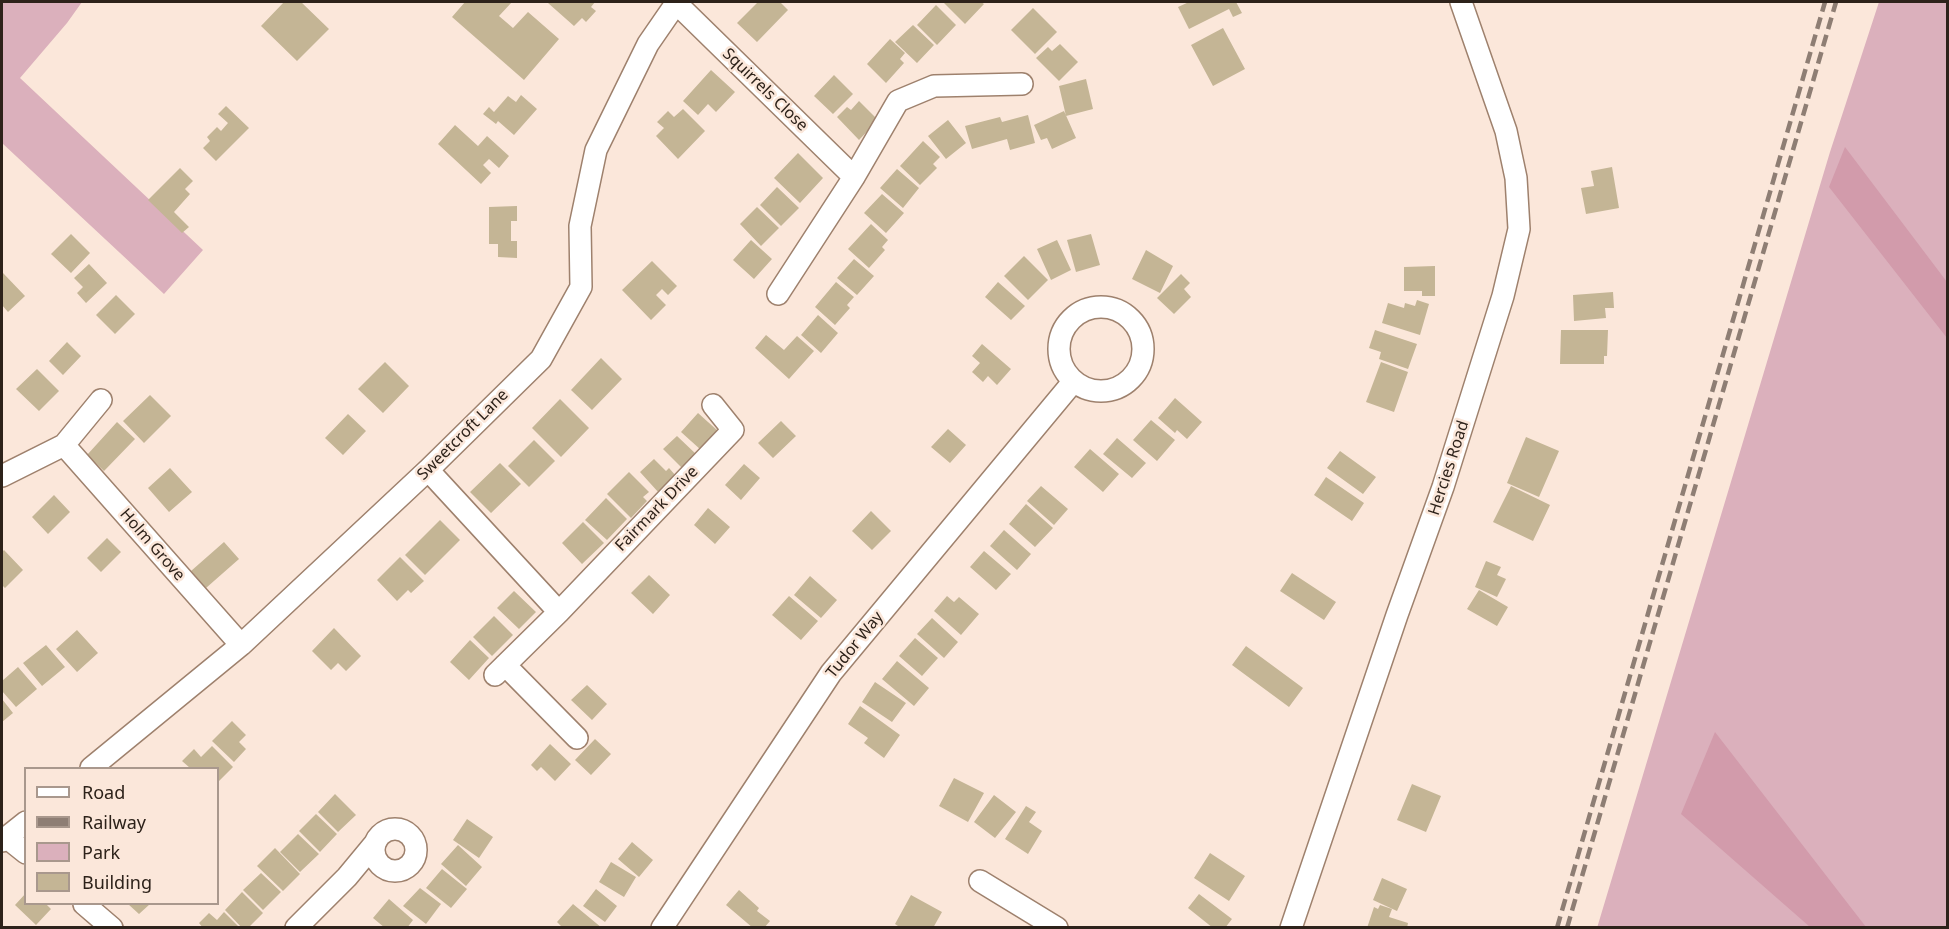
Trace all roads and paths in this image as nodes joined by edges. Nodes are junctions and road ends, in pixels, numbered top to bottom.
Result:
1 (676, 2) edge
2 (1461, 2) edge
3 (1022, 84) dead end
4 (854, 177) junction
5 (778, 294) dead end
6 (1073, 382) junction
7 (101, 400) dead end
8 (713, 405) dead end
9 (64, 445) junction
10 (428, 470) junction
11 (2, 476) edge
12 (559, 612) junction
13 (241, 645) junction
14 (577, 738) dead end
15 (92, 767) edge
16 (24, 824) edge
17 (4, 839) edge
18 (376, 842) dead end
19 (24, 852) edge
20 (980, 881) dead end
21 (86, 905) edge
22 (112, 927) edge
23 (296, 927) edge
24 (662, 927) edge
25 (1056, 927) edge
26 (1291, 927) edge

1 - 4 street, Squirrels Close
1 - 10 street, Sweetcroft Lane
2 - 26 street, Hercies Road
3 - 4 street
4 - 5 street
6 - 6 street
6 - 24 street, Tudor Way
7 - 9 street
8 - 12 street, Fairmark Drive
9 - 11 street
9 - 13 street, Holm Grove
10 - 12 street
10 - 13 street, Sweetcroft Lane
12 - 14 street, Fairmark Drive
13 - 15 street, Sweetcroft Lane
16 - 17 street
17 - 19 street
18 - 23 street
20 - 25 street
21 - 22 street

